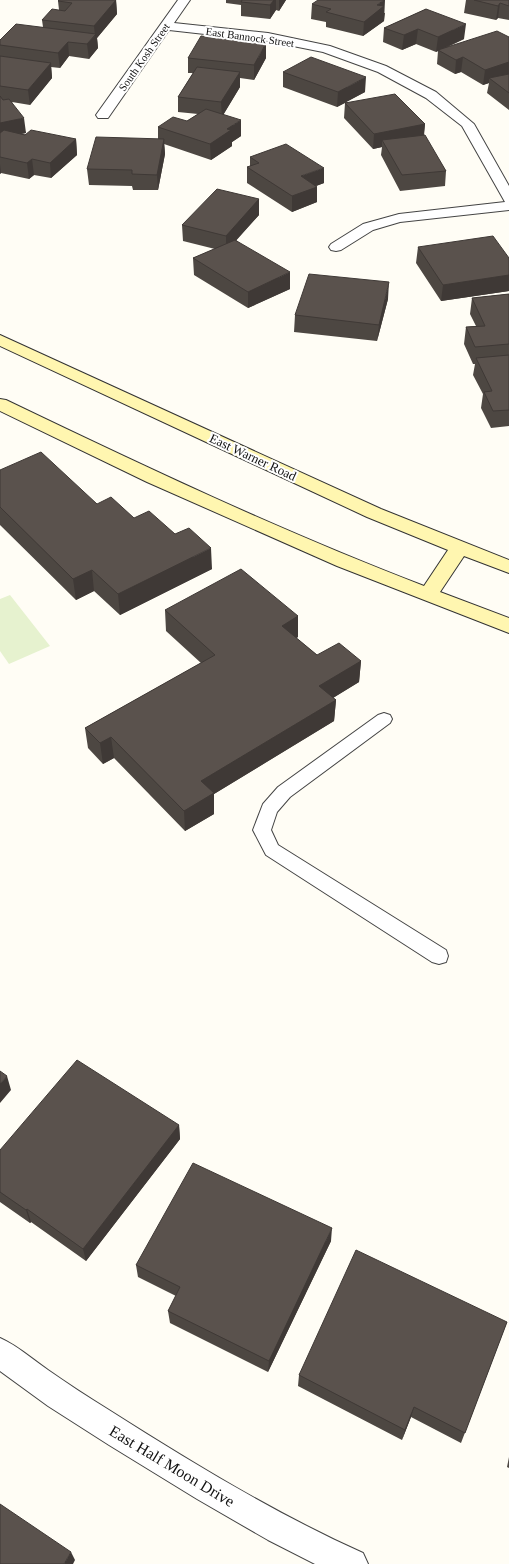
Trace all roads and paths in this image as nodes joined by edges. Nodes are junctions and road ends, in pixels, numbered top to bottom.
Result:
1 (184, 0) edge
2 (166, 26) junction
3 (103, 114) dead end
4 (509, 199) edge
5 (509, 206) edge
6 (336, 247) dead end
7 (0, 340) edge
8 (0, 404) edge
9 (460, 547) junction
10 (509, 567) edge
11 (428, 594) junction
12 (509, 626) edge
13 (384, 719) dead end
14 (440, 956) dead end
15 (0, 1353) edge
16 (352, 1564) edge

1 - 2 street, South Kosh Street
2 - 3 street, South Kosh Street
2 - 4 street, East Bannock Street
5 - 6 street
7 - 9 main road, East Warner Road
8 - 11 main road
9 - 10 main road, East Warner Road
9 - 11 main road
11 - 12 main road
13 - 14 lane
15 - 16 street, East Half Moon Drive

